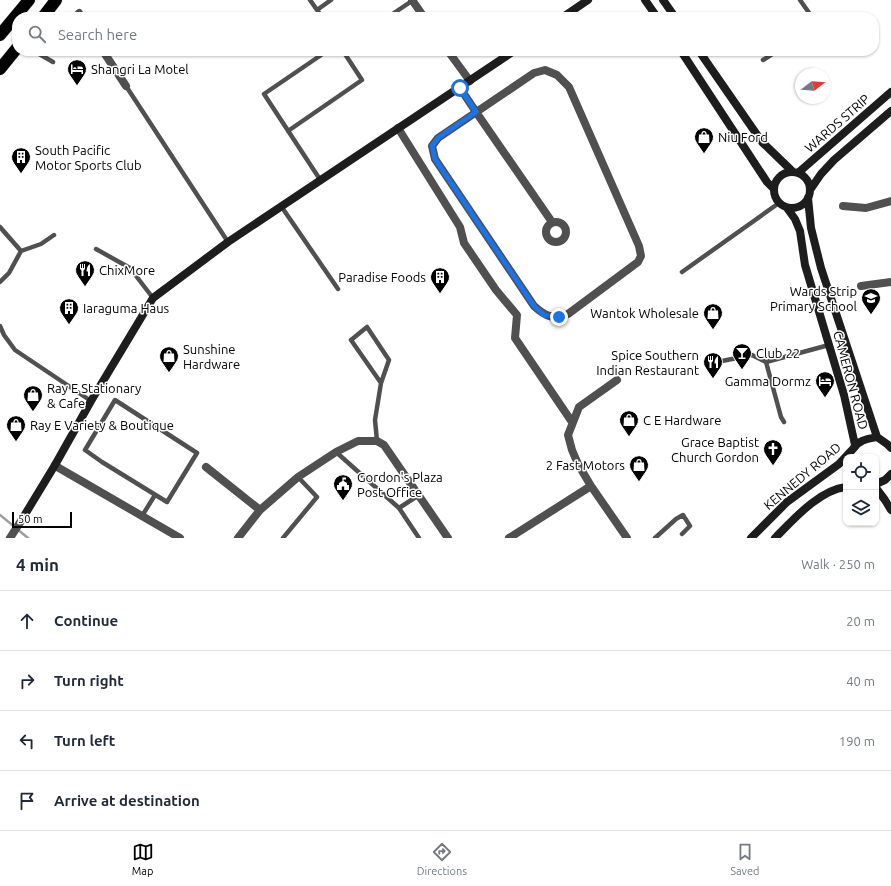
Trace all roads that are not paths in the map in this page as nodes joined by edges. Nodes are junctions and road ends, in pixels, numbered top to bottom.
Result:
1 (29, 0) edge
2 (56, 0) edge
3 (310, 0) edge
4 (331, 0) edge
5 (412, 0) edge
6 (588, 0) edge
7 (645, 0) edge
8 (663, 0) edge
9 (802, 1) edge
10 (317, 10) joint
11 (19, 12) edge
12 (47, 12) edge
13 (395, 12) edge
14 (420, 12) edge
15 (570, 12) edge
16 (653, 12) edge
17 (671, 12) edge
18 (809, 12) edge
19 (12, 21) edge
20 (0, 35) edge
21 (12, 54) edge
22 (43, 56) edge
23 (106, 56) edge
24 (320, 56) edge
25 (346, 56) edge
26 (452, 56) edge
27 (507, 56) edge
28 (684, 56) edge
29 (702, 56) edge
30 (769, 56) edge
31 (763, 60) dead end
32 (53, 62) dead end
33 (0, 69) edge
34 (470, 81) junction
35 (126, 86) joint
36 (460, 88) junction
37 (891, 92) edge
38 (891, 111) edge
39 (476, 112) junction
40 (398, 128) junction
41 (288, 131) junction
42 (796, 172) junction
43 (321, 181) junction
44 (773, 188) junction
45 (809, 194) junction
46 (891, 201) edge
47 (281, 206) junction
48 (783, 206) junction
49 (843, 206) dead end
50 (552, 222) dead end
51 (0, 226) edge
52 (54, 235) dead end
53 (228, 242) junction
54 (96, 248) dead end
55 (21, 251) junction
56 (682, 272) dead end
57 (0, 282) edge
58 (891, 282) edge
59 (861, 286) dead end
60 (338, 289) dead end
61 (153, 298) junction
62 (0, 326) edge
63 (829, 345) junction
64 (766, 362) junction
65 (712, 363) dead end
66 (617, 380) dead end
67 (381, 383) junction
68 (91, 401) junction
69 (572, 422) junction
70 (784, 422) dead end
71 (879, 439) junction
72 (377, 441) junction
73 (891, 441) edge
74 (891, 448) edge
75 (853, 451) edge
76 (336, 452) junction
77 (55, 465) junction
78 (206, 467) dead end
79 (891, 474) edge
80 (298, 477) junction
81 (879, 483) edge
82 (591, 486) junction
83 (843, 488) edge
84 (878, 490) edge
85 (155, 495) junction
86 (418, 495) junction
87 (400, 508) junction
88 (260, 510) junction
89 (891, 510) edge
90 (142, 516) junction
91 (21, 520) joint
92 (682, 534) dead end
93 (11, 537) edge
94 (180, 538) edge
95 (238, 538) edge
96 (283, 538) edge
97 (419, 538) edge
98 (448, 538) edge
99 (509, 538) edge
100 (627, 538) edge
101 (656, 538) edge
102 (751, 538) edge
103 (774, 538) edge

1 - 11 highway
2 - 12 highway
3 - 10 lane
4 - 10 lane
5 - 13 lane
5 - 14 street
6 - 15 main road
7 - 16 main road
8 - 17 main road
9 - 18 lane
19 - 20 highway
21 - 33 highway
22 - 32 lane
23 - 35 street
24 - 41 lane
25 - 41 lane
26 - 34 street
27 - 34 main road
28 - 44 main road
29 - 42 main road
30 - 31 lane
34 - 36 main road
35 - 53 lane
36 - 39 street
36 - 40 main road
37 - 42 main road, WARDS STRIP
38 - 45 main road, WARDS STRIP
39 - 39 street
39 - 50 street
40 - 43 main road
40 - 69 street
41 - 43 lane
42 - 44 main road
42 - 45 main road
43 - 47 main road
44 - 48 main road
45 - 48 main road
45 - 71 main road, CAMERON ROAD
46 - 49 street
47 - 53 main road
47 - 60 lane
48 - 56 lane
48 - 63 main road, CAMERON ROAD
51 - 55 lane
52 - 55 lane
53 - 61 main road
54 - 61 lane
55 - 57 lane
58 - 59 street
61 - 68 main road
62 - 68 lane
63 - 64 lane
63 - 75 main road, CAMERON ROAD
64 - 65 lane
64 - 70 lane
66 - 69 street
67 - 67 lane
67 - 72 lane
68 - 77 main road
69 - 82 street
71 - 73 main road
71 - 74 main road
71 - 75 main road
72 - 76 street
72 - 86 street
75 - 102 main road, KENNEDY ROAD
76 - 80 street
76 - 87 lane
77 - 90 street
77 - 91 main road
78 - 88 street
79 - 81 main road
80 - 88 street
80 - 96 lane
82 - 99 street
82 - 100 street
83 - 103 main road
84 - 89 main road
85 - 85 lane
85 - 90 lane
86 - 87 lane
86 - 98 street
87 - 97 lane
88 - 95 street
90 - 94 street
91 - 93 street
92 - 101 lane

